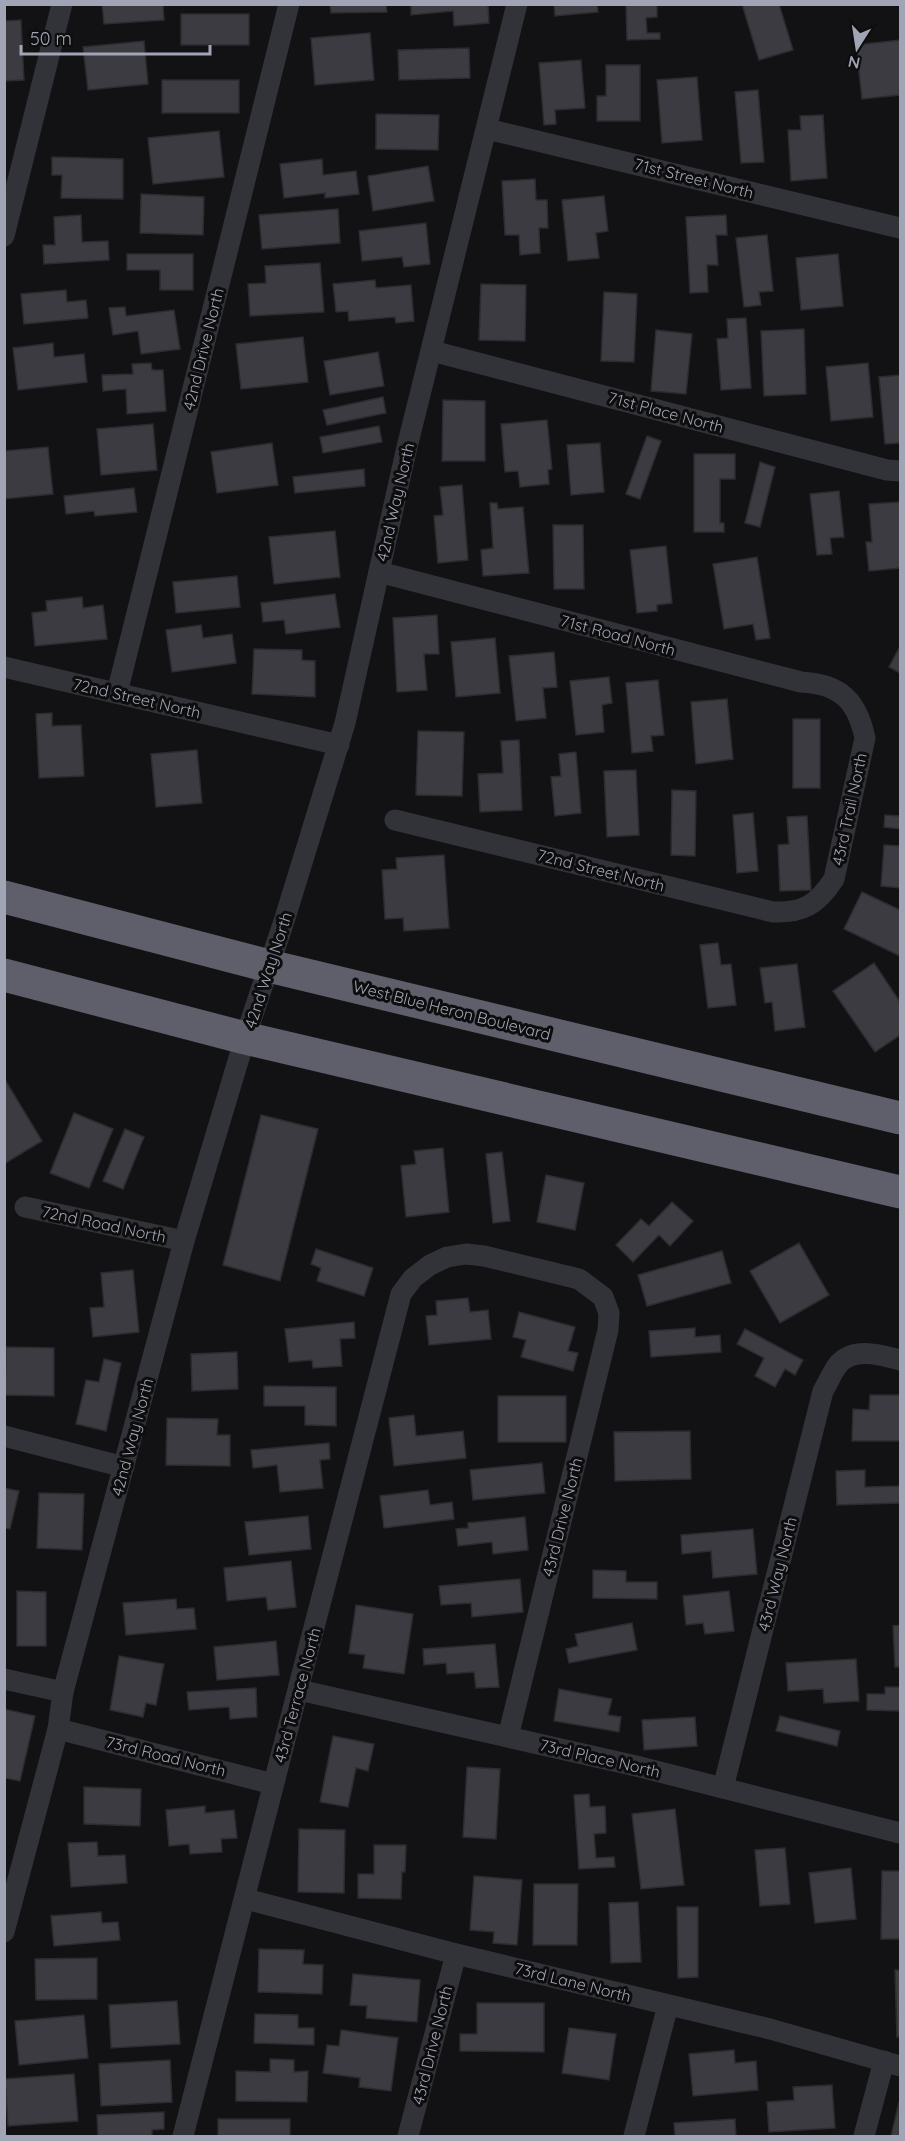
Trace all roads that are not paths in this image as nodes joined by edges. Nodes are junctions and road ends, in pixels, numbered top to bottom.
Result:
1 (62, 4) edge
2 (289, 4) edge
3 (516, 4) edge
4 (487, 129) junction
5 (8, 211) edge
6 (900, 228) edge
7 (4, 236) edge
8 (432, 351) junction
9 (900, 471) edge
10 (379, 573) junction
11 (4, 667) edge
12 (117, 693) junction
13 (852, 704) joint
14 (339, 745) junction
15 (395, 820) dead end
16 (4, 897) edge
17 (808, 907) joint
18 (269, 966) junction
19 (4, 975) edge
20 (245, 1038) junction
21 (900, 1118) edge
22 (900, 1192) edge
23 (25, 1207) dead end
24 (184, 1241) junction
25 (603, 1297) joint
26 (900, 1360) edge
27 (4, 1436) edge
28 (124, 1467) junction
29 (4, 1679) edge
30 (299, 1690) junction
31 (63, 1692) junction
32 (58, 1729) junction
33 (508, 1737) junction
34 (273, 1784) junction
35 (723, 1788) junction
36 (900, 1833) edge
37 (246, 1899) junction
38 (8, 1905) edge
39 (4, 1932) edge
40 (456, 1954) junction
41 (668, 2005) junction
42 (892, 2063) edge
43 (183, 2136) edge
44 (408, 2136) edge
45 (634, 2136) edge
46 (864, 2136) edge

1 - 5 street
2 - 12 street, 42nd Drive North
3 - 4 street, 42nd Way North
4 - 6 street, 71st Street North
4 - 8 street, 42nd Way North
5 - 7 street
8 - 9 street, 71st Place North
8 - 10 street, 42nd Way North
10 - 13 street, 71st Road North
10 - 14 street, 42nd Way North
11 - 12 street, 72nd Street North
12 - 14 street, 72nd Street North
13 - 17 street, 43rd Trail North
14 - 18 street, 42nd Way North
15 - 17 street, 72nd Street North
16 - 18 highway, West Blue Heron Boulevard
18 - 20 street, 42nd Way North
18 - 21 highway, West Blue Heron Boulevard
19 - 20 highway
20 - 22 highway
20 - 24 street, 42nd Way North
23 - 24 street, 72nd Road North
24 - 28 street, 42nd Way North
25 - 30 street, 43rd Terrace North
25 - 33 street, 43rd Drive North
26 - 35 street, 43rd Way North
27 - 28 street
28 - 31 street, 42nd Way North
29 - 31 street
30 - 33 street, 73rd Place North
30 - 34 street, 43rd Terrace North
31 - 32 street, 42nd Way North
32 - 34 street, 73rd Road North
32 - 38 street, 42nd Way North
33 - 35 street, 73rd Place North
34 - 37 street, 43rd Terrace North
35 - 36 street, 73rd Place North
37 - 40 street, 73rd Lane North
37 - 43 street, 43rd Terrace North
38 - 39 street, 42nd Way North
40 - 41 street, 73rd Lane North
40 - 44 street, 43rd Drive North
41 - 42 street, 73rd Lane North
41 - 45 street
42 - 46 street

